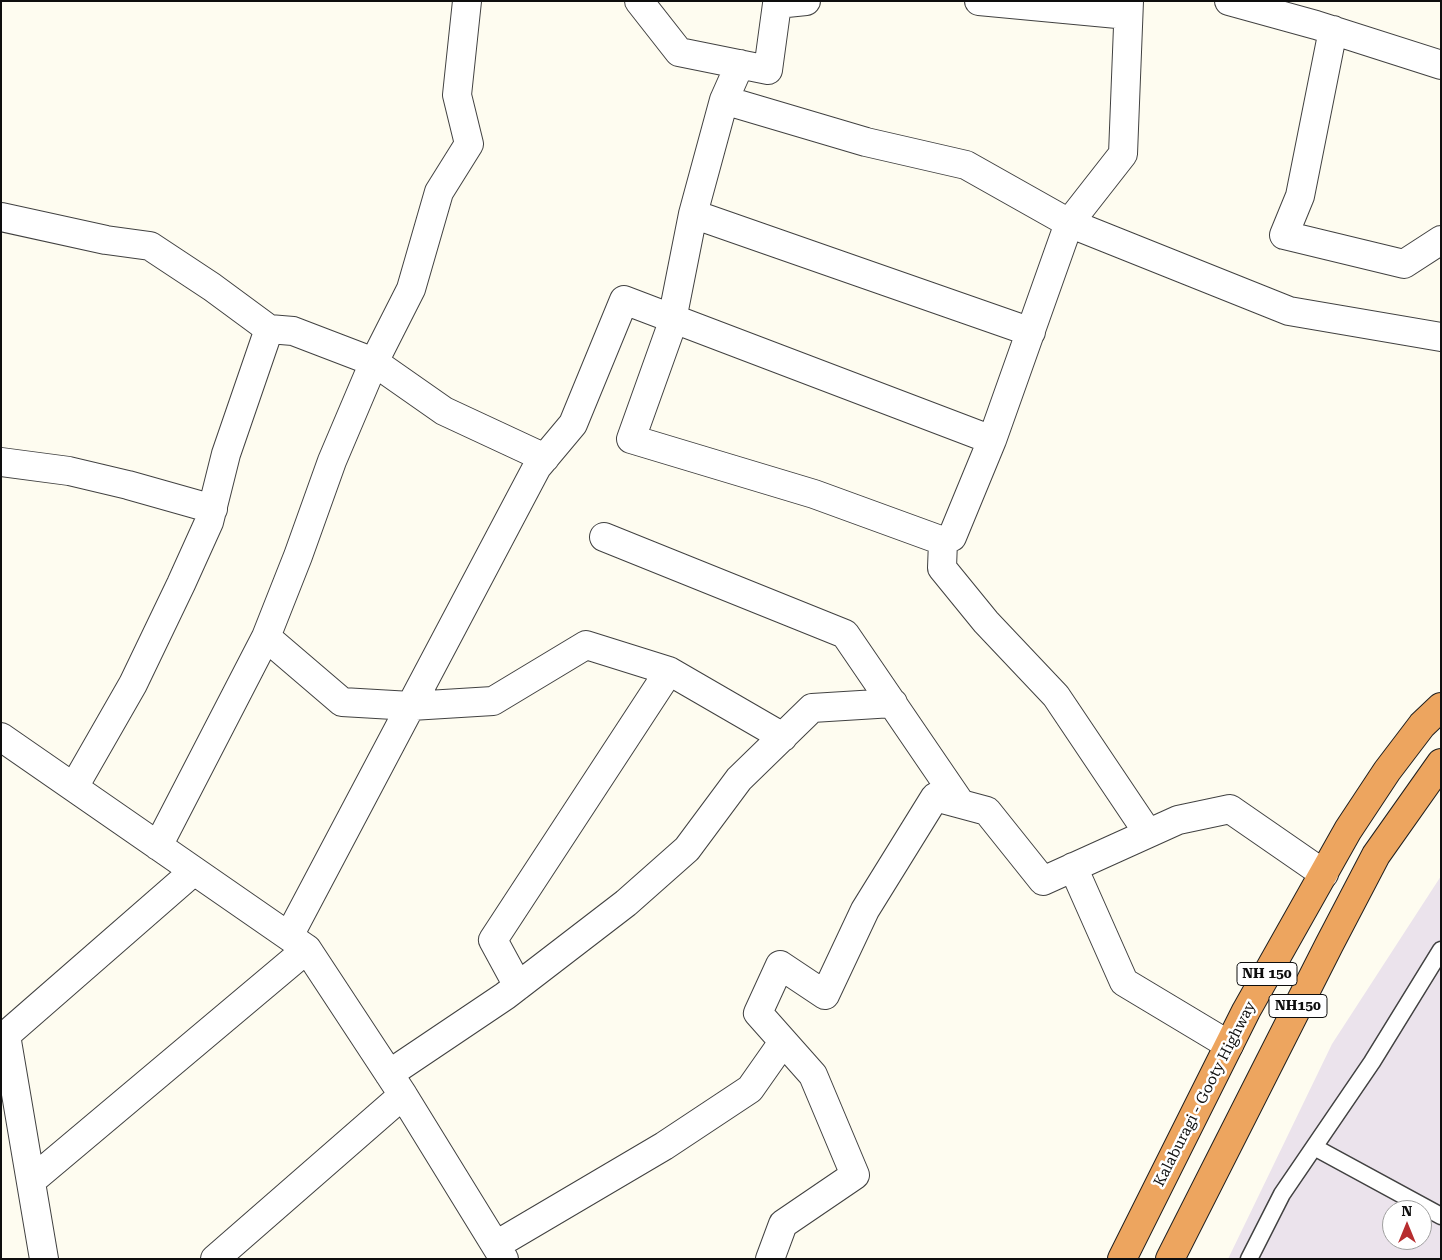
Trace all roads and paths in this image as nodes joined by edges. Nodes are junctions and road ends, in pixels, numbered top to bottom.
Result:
1 (467, 1) edge
2 (639, 1) edge
3 (806, 1) edge
4 (979, 1) edge
5 (1229, 1) edge
6 (777, 3) edge
7 (1128, 8) edge
8 (1334, 30) junction
9 (740, 64) junction
10 (1441, 65) edge
11 (724, 100) junction
12 (693, 214) junction
13 (1, 217) edge
14 (1069, 223) junction
15 (1441, 240) edge
16 (672, 318) junction
17 (269, 329) junction
18 (1031, 332) junction
19 (1441, 337) edge
20 (374, 362) junction
21 (992, 440) junction
22 (545, 458) junction
23 (1, 462) edge
24 (212, 509) junction
25 (604, 537) dead end
26 (952, 537) dead end
27 (266, 637) junction
28 (670, 671) junction
29 (892, 703) junction
30 (411, 706) junction
31 (1441, 707) edge
32 (1, 737) edge
33 (783, 737) junction
34 (1441, 763) edge
35 (74, 787) junction
36 (961, 804) junction
37 (1148, 834) junction
38 (158, 846) junction
39 (1073, 868) junction
40 (194, 871) junction
41 (1324, 874) junction
42 (298, 942) junction
43 (1441, 950) edge
44 (518, 986) junction
45 (783, 1042) junction
46 (1229, 1045) junction
47 (396, 1084) junction
48 (10, 1116) edge
49 (1314, 1147) junction
50 (31, 1180) junction
51 (1441, 1216) edge
52 (500, 1252) edge
53 (44, 1259) edge
54 (215, 1259) edge
55 (770, 1259) edge
56 (1122, 1259) edge
57 (1170, 1259) edge
58 (1249, 1259) edge

1 - 20 street
2 - 9 street
3 - 6 street
4 - 7 street
5 - 8 street
6 - 9 street
7 - 14 street
8 - 10 street
8 - 15 street
9 - 11 street
11 - 12 street
11 - 14 street
12 - 16 street
12 - 18 street
13 - 17 street
14 - 18 street
14 - 19 street
16 - 21 street
16 - 22 street
16 - 37 street
17 - 20 street
17 - 24 street
18 - 21 street
20 - 22 street
20 - 27 street
21 - 26 street
22 - 30 street
23 - 24 street
24 - 35 street
25 - 29 street
27 - 30 street
27 - 38 street
28 - 30 street
28 - 33 street
28 - 44 street
29 - 33 street
29 - 36 street
30 - 42 street
31 - 41 highway, Kalaburagi - Gooty Highway / NH 150
32 - 35 street
33 - 44 street
34 - 57 highway, NH150
35 - 38 street
36 - 39 street
36 - 45 street
37 - 39 street
37 - 41 street
38 - 40 street
39 - 46 street
40 - 42 street
40 - 48 street
41 - 46 highway, Kalaburagi - Gooty Highway / NH 150
42 - 47 street
42 - 50 street
43 - 49 lane
44 - 47 street
45 - 52 street
45 - 55 street
46 - 56 highway, Kalaburagi - Gooty Highway / NH 150
47 - 52 street
47 - 54 street
48 - 50 street
49 - 51 lane
49 - 58 lane
50 - 53 street

